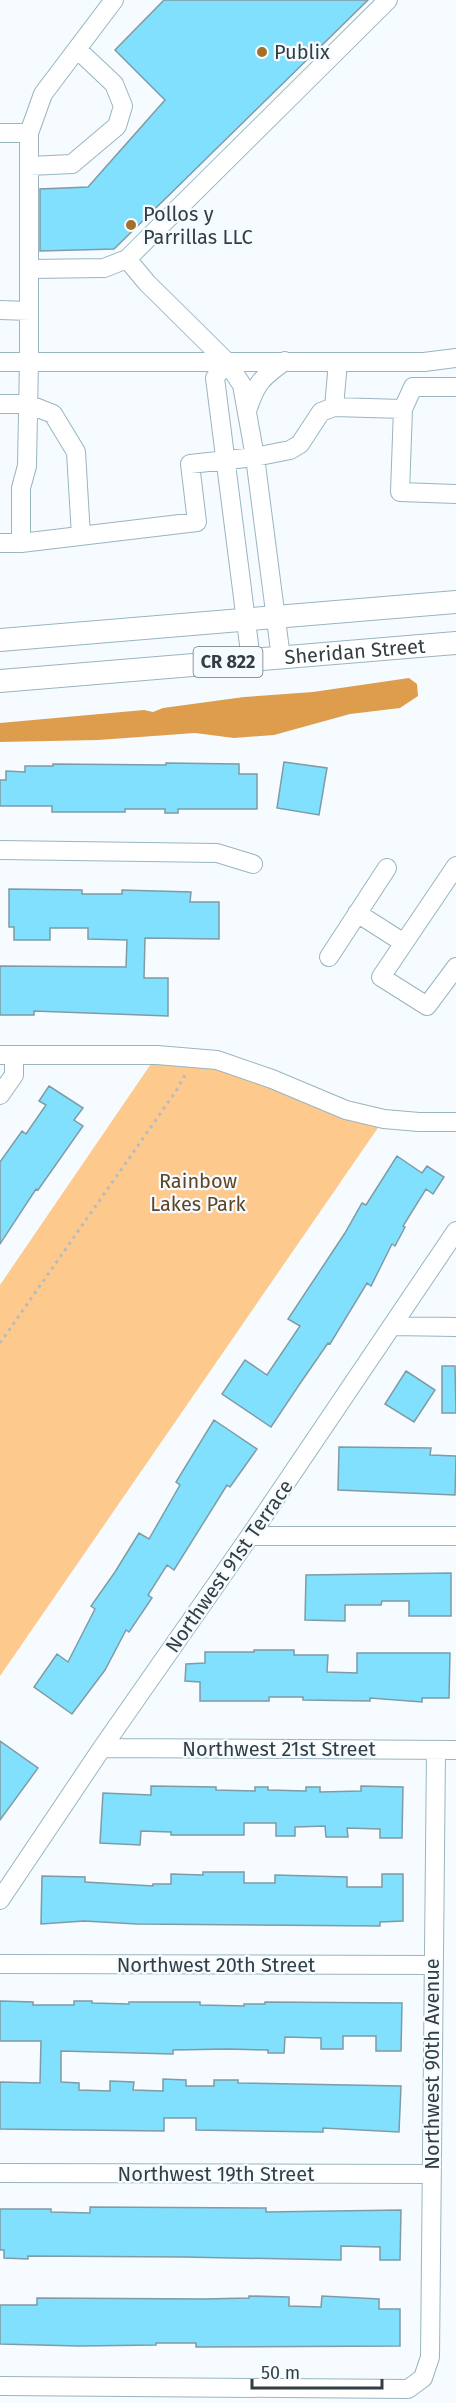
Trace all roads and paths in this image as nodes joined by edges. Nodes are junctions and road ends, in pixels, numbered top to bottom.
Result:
1 (114, 0) edge
2 (388, 0) edge
3 (78, 50) junction
4 (0, 133) edge
5 (29, 133) junction
6 (29, 166) junction
7 (127, 259) junction
8 (30, 269) junction
9 (0, 310) edge
10 (29, 310) junction
11 (456, 358) edge
12 (225, 361) junction
13 (285, 361) junction
14 (0, 362) edge
15 (29, 362) junction
16 (338, 362) junction
17 (456, 387) edge
18 (0, 404) edge
19 (28, 404) junction
20 (334, 406) junction
21 (403, 409) junction
22 (246, 411) junction
23 (255, 457) junction
24 (225, 460) junction
25 (456, 494) edge
26 (81, 536) junction
27 (0, 543) edge
28 (21, 543) junction
29 (456, 602) edge
30 (276, 616) junction
31 (246, 619) junction
32 (0, 640) edge
33 (456, 643) edge
34 (281, 658) junction
35 (251, 660) junction
36 (0, 681) edge
37 (0, 850) edge
38 (253, 864) dead end
39 (456, 866) edge
40 (387, 868) dead end
41 (357, 913) junction
42 (404, 943) junction
43 (329, 957) dead end
44 (456, 966) edge
45 (7, 1055) edge
46 (194, 1057) junction
47 (0, 1095) edge
48 (456, 1122) edge
49 (456, 1231) edge
50 (392, 1326) junction
51 (456, 1327) edge
52 (0, 1343) edge
53 (250, 1536) junction
54 (456, 1536) edge
55 (102, 1748) junction
56 (436, 1750) junction
57 (456, 1750) edge
58 (0, 1900) edge
59 (0, 1964) edge
60 (432, 1965) junction
61 (0, 2173) edge
62 (432, 2174) junction
63 (0, 2386) edge
64 (104, 2396) edge

1 - 3 street
2 - 7 street
3 - 5 street
3 - 6 street
4 - 5 street
5 - 6 street
6 - 8 street
7 - 8 street
7 - 12 street
8 - 10 street
9 - 10 street
10 - 15 street
11 - 16 street
12 - 13 street
12 - 15 street
12 - 22 street
12 - 24 street
13 - 16 street
13 - 22 street
14 - 15 street
15 - 19 street
16 - 20 street
17 - 21 street
18 - 19 street
19 - 26 street
19 - 28 street
20 - 21 street
20 - 23 street
21 - 25 street
22 - 23 street
23 - 24 street
23 - 30 street
24 - 26 street
24 - 31 street
26 - 28 street
27 - 28 street
29 - 30 main road, Sheridan Street / CR 822
30 - 31 main road, Sheridan Street / CR 822
30 - 34 street
31 - 32 main road, Sheridan Street / CR 822
31 - 35 street
33 - 34 main road, Sheridan Street / CR 822
34 - 35 main road, Sheridan Street / CR 822
35 - 36 main road, Sheridan Street / CR 822
37 - 38 street
39 - 42 street
40 - 41 street
41 - 42 street
41 - 43 street
42 - 44 street
45 - 46 street
45 - 47 street
46 - 48 street
46 - 52 path
49 - 50 street, Northwest 91st Terrace
50 - 51 street
50 - 53 street, Northwest 91st Terrace
53 - 54 street
53 - 55 street, Northwest 91st Terrace
55 - 56 street, Northwest 21st Street
55 - 58 street, Northwest 91st Terrace
56 - 57 street, Northwest 21st Street
56 - 60 street, Northwest 90th Avenue
59 - 60 street, Northwest 20th Street
60 - 62 street, Northwest 90th Avenue
61 - 62 street, Northwest 19th Street
62 - 64 street, Northwest 90th Avenue
63 - 64 street

